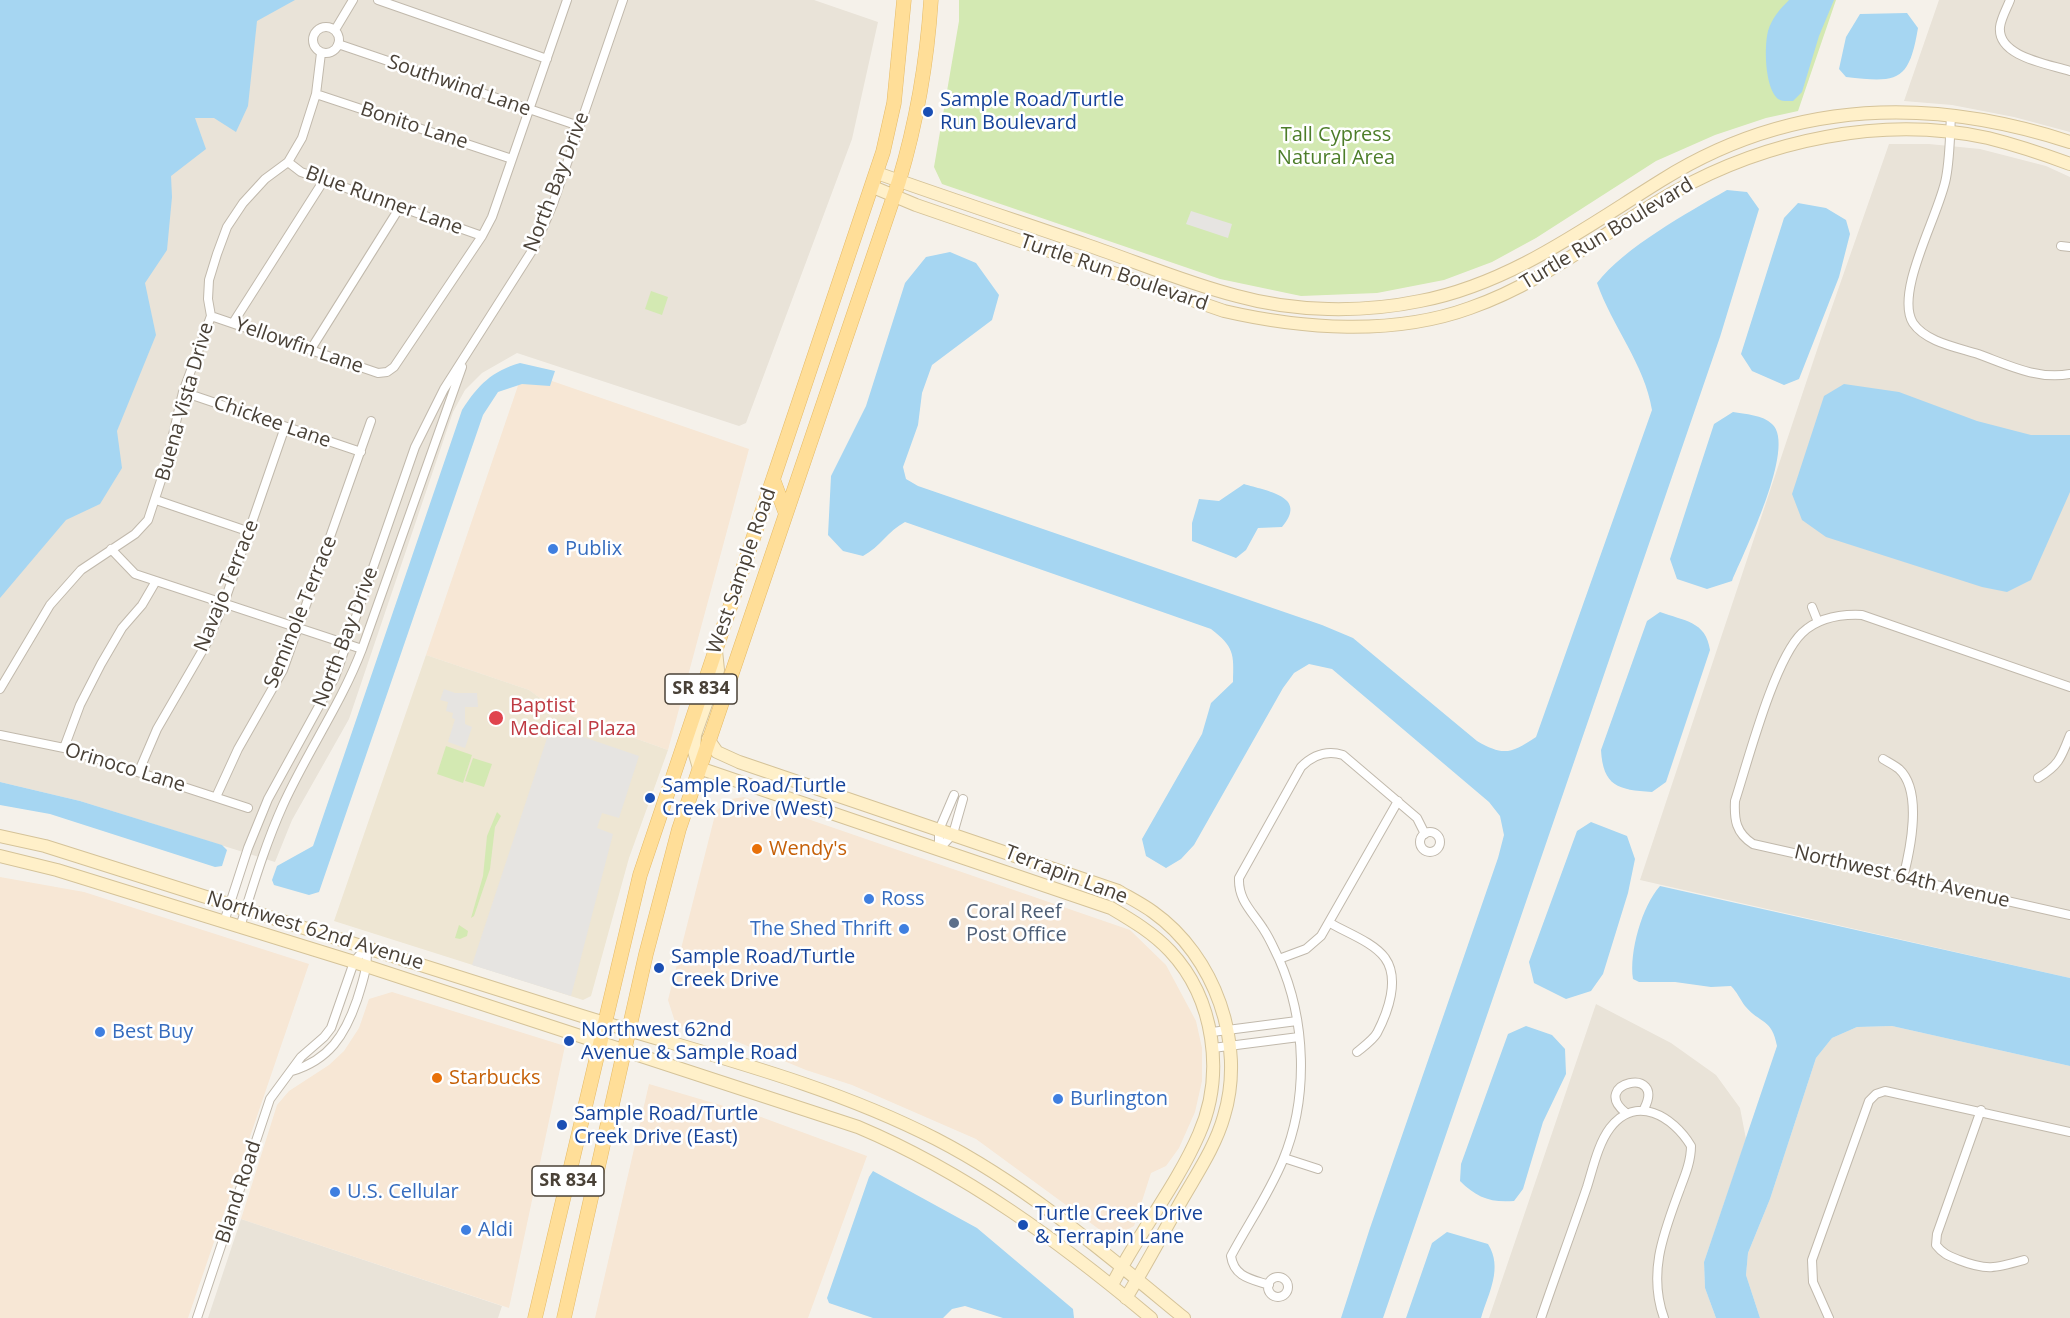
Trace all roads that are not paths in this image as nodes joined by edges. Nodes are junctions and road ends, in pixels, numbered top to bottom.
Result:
1 (352, 0) edge
2 (378, 0) edge
3 (567, 0) edge
4 (623, 0) edge
5 (904, 0) edge
6 (931, 0) edge
7 (2010, 0) edge
8 (335, 30) junction
9 (338, 44) junction
10 (321, 52) junction
11 (547, 59) junction
12 (2070, 71) edge
13 (316, 94) junction
14 (529, 110) junction
15 (1951, 114) junction
16 (579, 126) junction
17 (1950, 134) junction
18 (2070, 142) edge
19 (512, 159) junction
20 (288, 162) junction
21 (2070, 164) edge
22 (877, 172) junction
23 (324, 180) junction
24 (899, 180) junction
25 (873, 187) junction
26 (894, 196) junction
27 (400, 207) junction
28 (482, 236) junction
29 (211, 316) junction
30 (233, 323) junction
31 (311, 349) junction
32 (468, 352) junction
33 (2070, 374) edge
34 (183, 393) junction
35 (371, 421) dead end
36 (285, 427) junction
37 (361, 452) junction
38 (773, 479) junction
39 (156, 500) junction
40 (786, 514) junction
41 (249, 532) junction
42 (111, 549) junction
43 (156, 581) junction
44 (224, 603) junction
45 (1812, 607) dead end
46 (1818, 622) junction
47 (300, 629) junction
48 (347, 645) junction
49 (716, 647) junction
50 (362, 649) junction
51 (2070, 687) edge
52 (0, 689) edge
53 (0, 735) edge
54 (2070, 735) edge
55 (708, 739) junction
56 (64, 748) junction
57 (1883, 759) dead end
58 (699, 768) junction
59 (139, 771) junction
60 (2038, 778) dead end
61 (276, 784) junction
62 (291, 790) junction
63 (954, 795) dead end
64 (216, 797) junction
65 (963, 798) dead end
66 (1398, 801) junction
67 (249, 808) dead end
68 (939, 830) junction
69 (953, 834) junction
70 (1425, 834) dead end
71 (0, 836) edge
72 (939, 849) junction
73 (0, 856) edge
74 (1903, 878) junction
75 (230, 904) junction
76 (245, 909) junction
77 (2070, 915) edge
78 (224, 922) junction
79 (1330, 923) junction
80 (240, 927) junction
81 (367, 946) junction
82 (1279, 959) junction
83 (354, 962) junction
84 (368, 967) junction
85 (1297, 1021) junction
86 (604, 1022) junction
87 (629, 1029) junction
88 (1227, 1030) junction
89 (1212, 1032) junction
90 (1299, 1037) junction
91 (599, 1043) junction
92 (1230, 1046) junction
93 (1213, 1048) junction
94 (624, 1050) junction
95 (1357, 1053) dead end
96 (292, 1071) junction
97 (864, 1106) junction
98 (1644, 1109) junction
99 (1981, 1110) junction
100 (1626, 1113) junction
101 (858, 1127) junction
102 (2070, 1132) edge
103 (1199, 1136) junction
104 (1284, 1158) junction
105 (1318, 1169) dead end
106 (1002, 1177) junction
107 (978, 1187) junction
108 (1189, 1188) junction
109 (2024, 1260) dead end
110 (1121, 1267) junction
111 (1137, 1280) junction
112 (1112, 1285) junction
113 (1269, 1285) dead end
114 (1126, 1298) junction
115 (197, 1318) edge
116 (535, 1318) edge
117 (564, 1318) edge
118 (1151, 1318) edge
119 (1184, 1318) edge
120 (1541, 1318) edge
121 (1664, 1318) edge
122 (1829, 1318) edge

1 - 8 street
2 - 11 street
3 - 11 street
4 - 16 street, North Bay Drive
5 - 22 main road, West Sample Road / SR 834
6 - 24 main road, West Sample Road / SR 834
7 - 12 street
8 - 9 street
8 - 10 street
9 - 10 street
9 - 14 street, Southwind Lane
10 - 13 street, Buena Vista Drive
11 - 14 street
13 - 19 street, Bonito Lane
13 - 20 street, Buena Vista Drive
14 - 16 street, Southwind Lane
14 - 19 street
15 - 17 street
15 - 18 street, Turtle Run Boulevard
15 - 24 street, Turtle Run Boulevard
16 - 32 street, North Bay Drive
17 - 21 street, Turtle Run Boulevard
17 - 26 street, Turtle Run Boulevard
17 - 33 street
19 - 28 street
20 - 23 street, Blue Runner Lane
20 - 29 street, Buena Vista Drive
22 - 24 street, Turtle Run Boulevard
22 - 25 main road, West Sample Road / SR 834
23 - 27 street, Blue Runner Lane
23 - 30 street
24 - 26 main road, West Sample Road / SR 834
25 - 26 street, Turtle Run Boulevard
25 - 38 main road, West Sample Road / SR 834
26 - 40 main road, West Sample Road / SR 834
27 - 28 street, Blue Runner Lane
27 - 31 street
28 - 31 street, Yellowfin Lane
29 - 30 street, Yellowfin Lane
29 - 34 street, Buena Vista Drive
30 - 31 street, Yellowfin Lane
32 - 48 street, North Bay Drive
32 - 50 street, North Bay Drive
34 - 36 street, Chickee Lane
34 - 39 street, Buena Vista Drive
35 - 37 street, Seminole Terrace
36 - 37 street, Chickee Lane
36 - 41 street, Navajo Terrace
37 - 47 street, Seminole Terrace
38 - 40 main road
38 - 49 main road, West Sample Road / SR 834
39 - 41 street
39 - 42 street, Buena Vista Drive
40 - 55 main road, West Sample Road / SR 834
41 - 44 street, Navajo Terrace
42 - 43 street
42 - 52 street, Buena Vista Drive
43 - 44 street
43 - 56 street
44 - 47 street
44 - 59 street, Navajo Terrace
45 - 46 street
46 - 51 street
46 - 74 street, Northwest 64th Avenue
47 - 48 street
47 - 64 street, Seminole Terrace
48 - 50 street
48 - 61 street, North Bay Drive
49 - 58 street
49 - 86 main road, West Sample Road / SR 834
50 - 62 street, North Bay Drive
53 - 56 street, Orinoco Lane
54 - 60 street
55 - 58 main road, West Sample Road / SR 834
55 - 68 street, Terrapin Lane
56 - 59 street, Orinoco Lane
57 - 74 street
58 - 72 street, Terrapin Lane
58 - 87 main road, West Sample Road / SR 834
59 - 64 street, Orinoco Lane
61 - 62 street
61 - 75 street, North Bay Drive
62 - 76 street, North Bay Drive
63 - 68 street
64 - 67 street, Orinoco Lane
65 - 69 street
66 - 70 street
66 - 79 street
66 - 82 street
68 - 69 street, Terrapin Lane
68 - 72 street
69 - 72 street
69 - 88 street, Terrapin Lane
71 - 75 street, Northwest 62nd Avenue
72 - 89 street, Terrapin Lane
73 - 78 street, Northwest 62nd Avenue
74 - 77 street, Northwest 64th Avenue
75 - 76 street, Northwest 62nd Avenue
75 - 78 street, North Bay Drive
76 - 80 street, North Bay Drive
76 - 81 street, Northwest 62nd Avenue
78 - 80 street, Northwest 62nd Avenue
79 - 82 street
79 - 95 street
80 - 83 street, Northwest 62nd Avenue
81 - 83 street, Bland Road
81 - 84 street, Bland Road
81 - 86 street, Northwest 62nd Avenue
82 - 85 street
83 - 84 street, Northwest 62nd Avenue
83 - 96 street, Bland Road
84 - 91 street, Northwest 62nd Avenue
84 - 96 street, Bland Road
85 - 88 street
85 - 90 street
86 - 87 street, Northwest 62nd Avenue
86 - 91 main road, West Sample Road / SR 834
87 - 94 main road, West Sample Road / SR 834
87 - 97 street, Northwest 62nd Avenue
88 - 89 street
88 - 92 street, Terrapin Lane
89 - 93 street, Terrapin Lane
90 - 92 street
90 - 104 street
91 - 94 street, Northwest 62nd Avenue
91 - 116 main road, West Sample Road / SR 834
92 - 93 street
92 - 108 street, Terrapin Lane
93 - 103 street, Terrapin Lane
94 - 101 street, Northwest 62nd Avenue
94 - 117 main road, West Sample Road / SR 834
96 - 115 street, Bland Road
97 - 101 street
97 - 106 street, Northwest 62nd Avenue
98 - 100 street
98 - 100 street
98 - 121 street
99 - 102 street
99 - 109 street
99 - 122 street
100 - 120 street
101 - 107 street, Northwest 62nd Avenue
103 - 108 street
103 - 110 street, Terrapin Lane
104 - 105 street
104 - 113 street
106 - 107 street
106 - 110 street, Northwest 62nd Avenue
107 - 112 street, Northwest 62nd Avenue
108 - 111 street, Terrapin Lane
110 - 111 street, Northwest 62nd Avenue
110 - 112 street, Terrapin Lane
111 - 114 street, Terrapin Lane
111 - 119 street, Northwest 62nd Avenue
112 - 114 street, Northwest 62nd Avenue
114 - 118 street, Northwest 62nd Avenue

